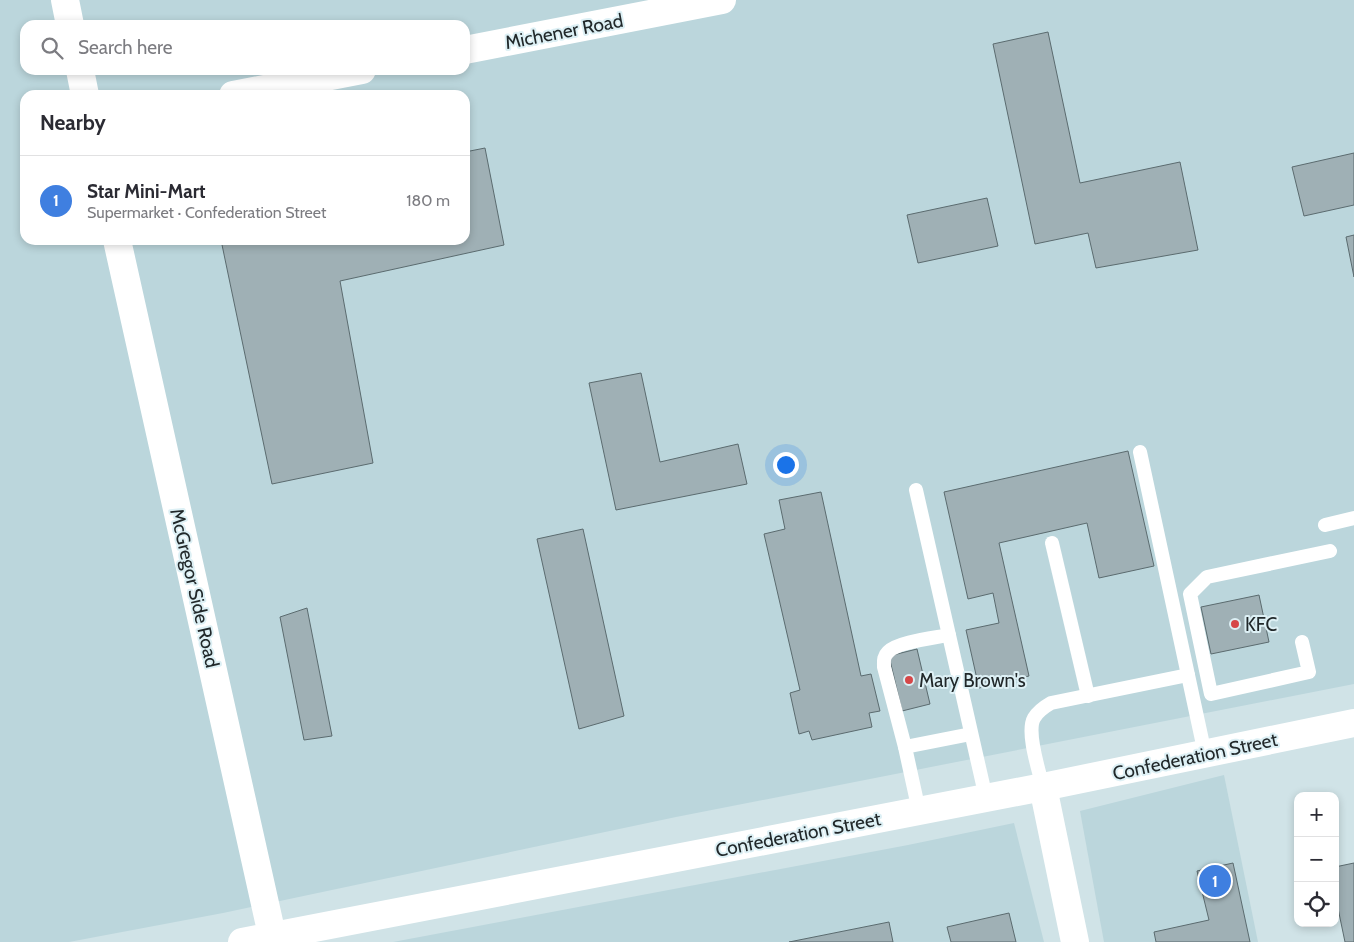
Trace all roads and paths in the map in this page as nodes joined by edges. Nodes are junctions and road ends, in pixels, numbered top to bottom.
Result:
1 (65, 0) edge
2 (722, 0) edge
3 (69, 20) edge
4 (470, 49) edge
5 (81, 75) edge
6 (336, 75) edge
7 (84, 90) edge
8 (259, 90) edge
9 (118, 245) edge
10 (1140, 452) dead end
11 (916, 490) dead end
12 (1354, 518) edge
13 (1325, 525) dead end
14 (1052, 543) dead end
15 (1330, 551) dead end
16 (948, 635) junction
17 (1302, 642) dead end
18 (1188, 675) junction
19 (1088, 696) junction
20 (1354, 723) edge
21 (971, 734) junction
22 (905, 747) junction
23 (1205, 754) junction
24 (1043, 787) junction
25 (986, 798) junction
26 (919, 811) junction
27 (272, 935) junction
28 (242, 942) edge
29 (1075, 942) edge

1 - 3 street
2 - 4 street, Michener Road
5 - 7 street
6 - 8 street
9 - 27 street, McGregor Side Road
10 - 18 lane
11 - 16 lane
12 - 13 lane
14 - 19 lane
15 - 17 lane
16 - 21 lane
16 - 22 lane
18 - 19 lane
18 - 23 lane
19 - 24 lane
20 - 23 street, Confederation Street
21 - 22 lane
21 - 25 lane
22 - 26 lane
23 - 24 street, Confederation Street
24 - 25 street, Confederation Street
24 - 29 street
25 - 26 street, Confederation Street
26 - 27 street, Confederation Street
27 - 28 street, Confederation Street

